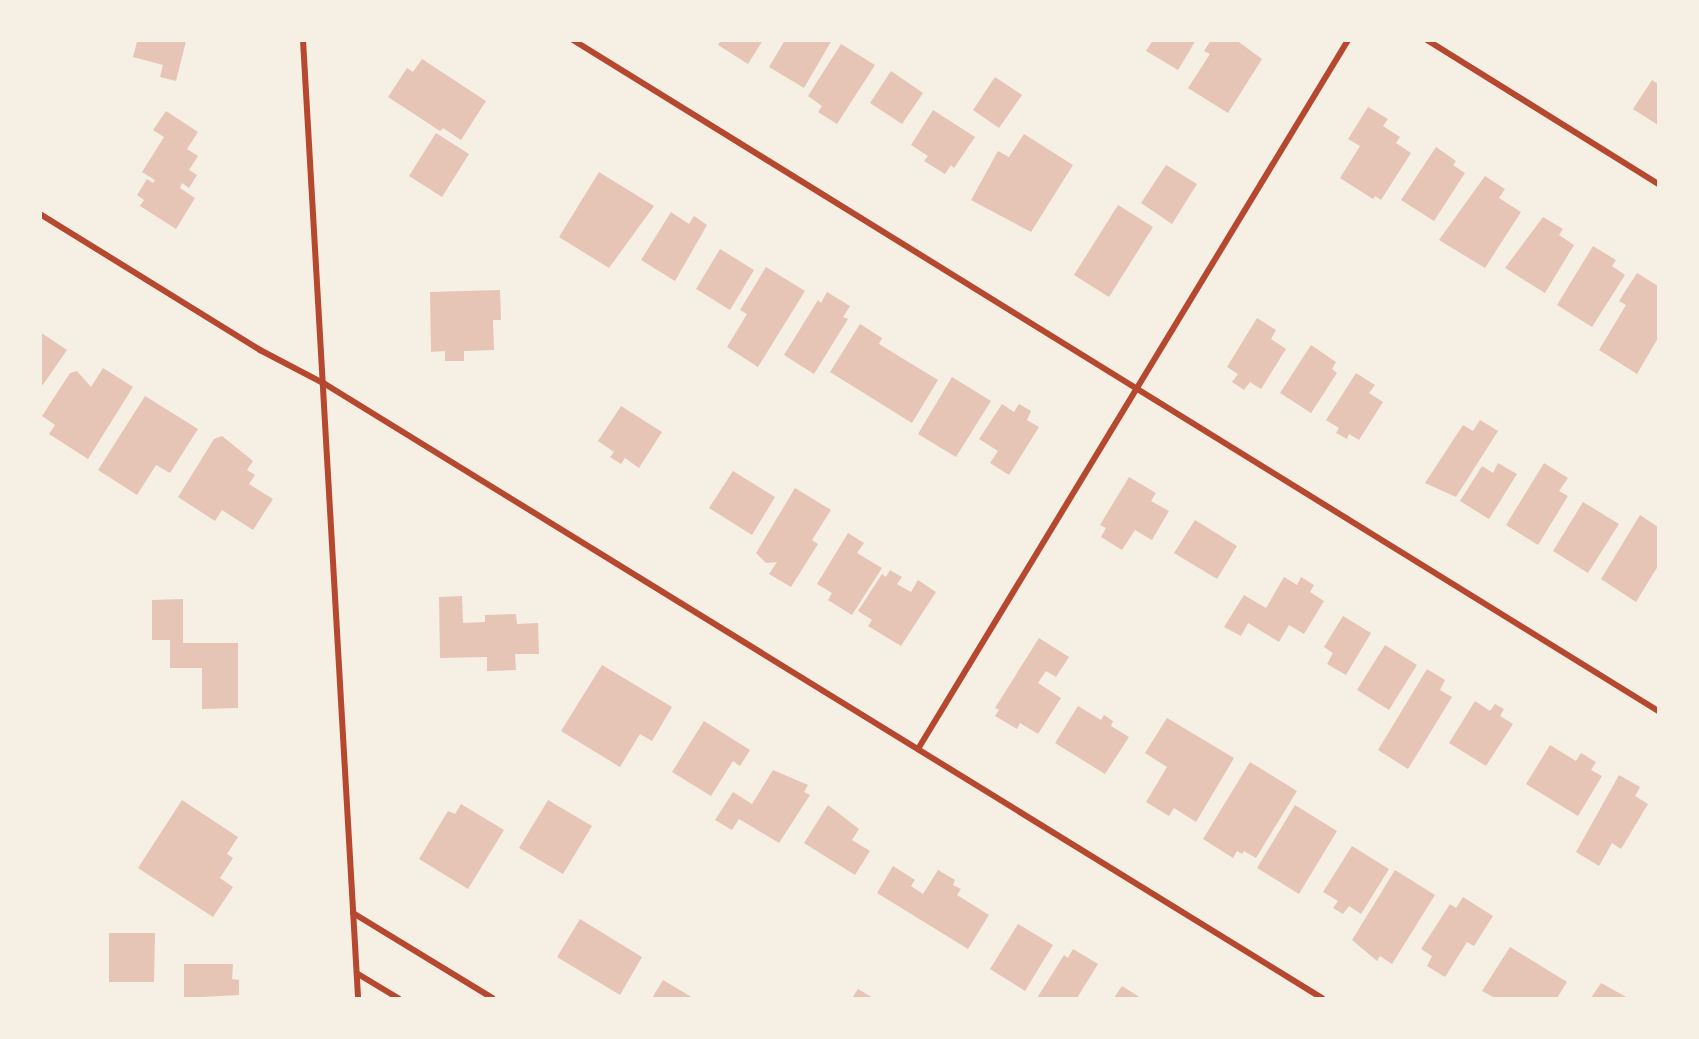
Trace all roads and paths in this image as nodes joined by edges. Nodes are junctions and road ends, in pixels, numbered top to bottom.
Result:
1 (303, 40) edge
2 (573, 40) edge
3 (1348, 40) edge
4 (1427, 40) edge
5 (1659, 184) edge
6 (40, 214) edge
7 (325, 384) junction
8 (1137, 389) junction
9 (1659, 711) edge
10 (918, 749) junction
11 (353, 913) junction
12 (358, 974) junction
13 (358, 999) edge
14 (398, 999) edge
15 (492, 999) edge
16 (1322, 999) edge

1 - 7 street
2 - 8 street
3 - 8 street
4 - 5 street
6 - 7 street
7 - 10 street
7 - 11 street
8 - 9 street
8 - 10 street
10 - 16 street
11 - 12 street
11 - 15 street
12 - 13 street
12 - 14 street

